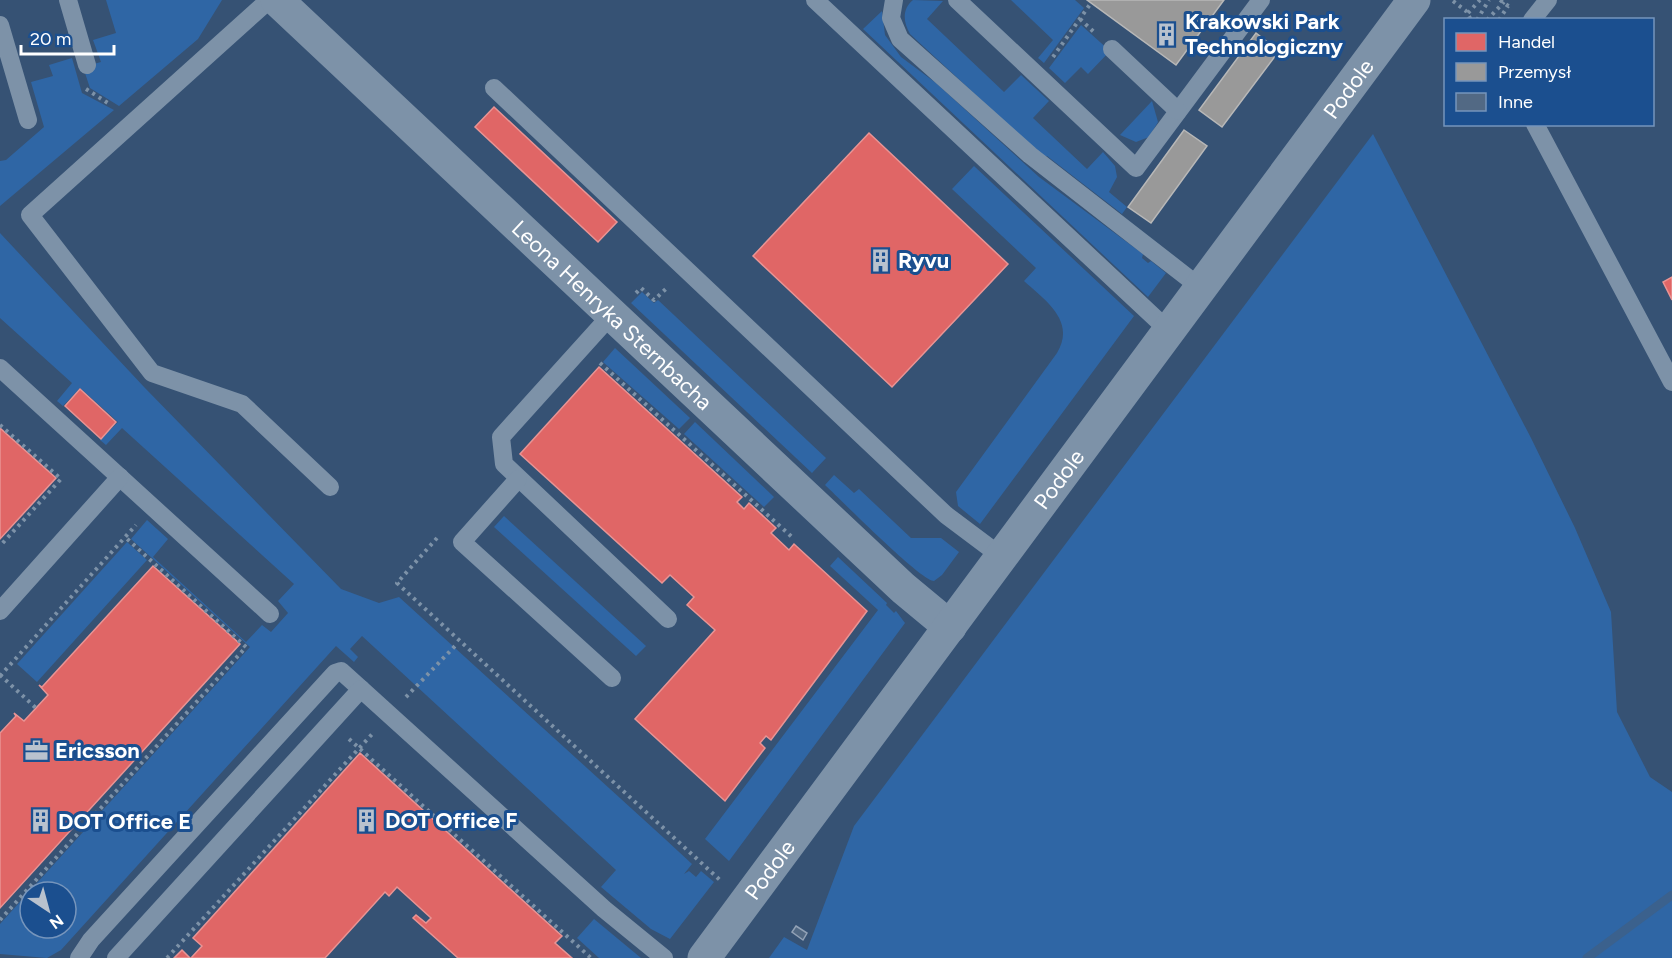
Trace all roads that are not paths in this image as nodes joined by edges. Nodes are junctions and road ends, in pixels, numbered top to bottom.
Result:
1 (68, 0) edge
2 (269, 0) edge
3 (277, 0) edge
4 (815, 0) edge
5 (894, 0) edge
6 (957, 0) edge
7 (1261, 0) edge
8 (1414, 0) edge
9 (1548, 0) edge
10 (1534, 18) edge
11 (0, 25) edge
12 (1112, 49) dead end
13 (87, 64) dead end
14 (494, 88) dead end
15 (1178, 111) junction
16 (28, 120) dead end
17 (1536, 126) edge
18 (1201, 288) junction
19 (612, 314) junction
20 (1169, 331) junction
21 (0, 368) edge
22 (1672, 382) edge
23 (120, 477) junction
24 (518, 479) junction
25 (330, 487) dead end
26 (1002, 557) junction
27 (0, 611) edge
28 (270, 614) dead end
29 (668, 619) dead end
30 (950, 627) junction
31 (612, 678) dead end
32 (361, 689) junction
33 (79, 958) edge
34 (116, 958) edge
35 (664, 958) edge
36 (704, 958) edge

1 - 13 lane
2 - 25 lane
3 - 19 street, Leona Henryka Sternbacha
4 - 20 lane
5 - 18 lane
6 - 15 lane
7 - 15 lane
8 - 18 street, Podole
9 - 10 lane
11 - 16 lane
12 - 15 lane
14 - 26 lane
17 - 22 lane
18 - 20 street, Podole
19 - 24 lane
19 - 30 street, Leona Henryka Sternbacha
20 - 26 street, Podole
21 - 23 lane
23 - 27 lane
23 - 28 lane
24 - 29 lane
24 - 31 lane
26 - 30 street, Podole
30 - 36 street, Podole
32 - 33 lane
32 - 34 lane
32 - 35 lane

